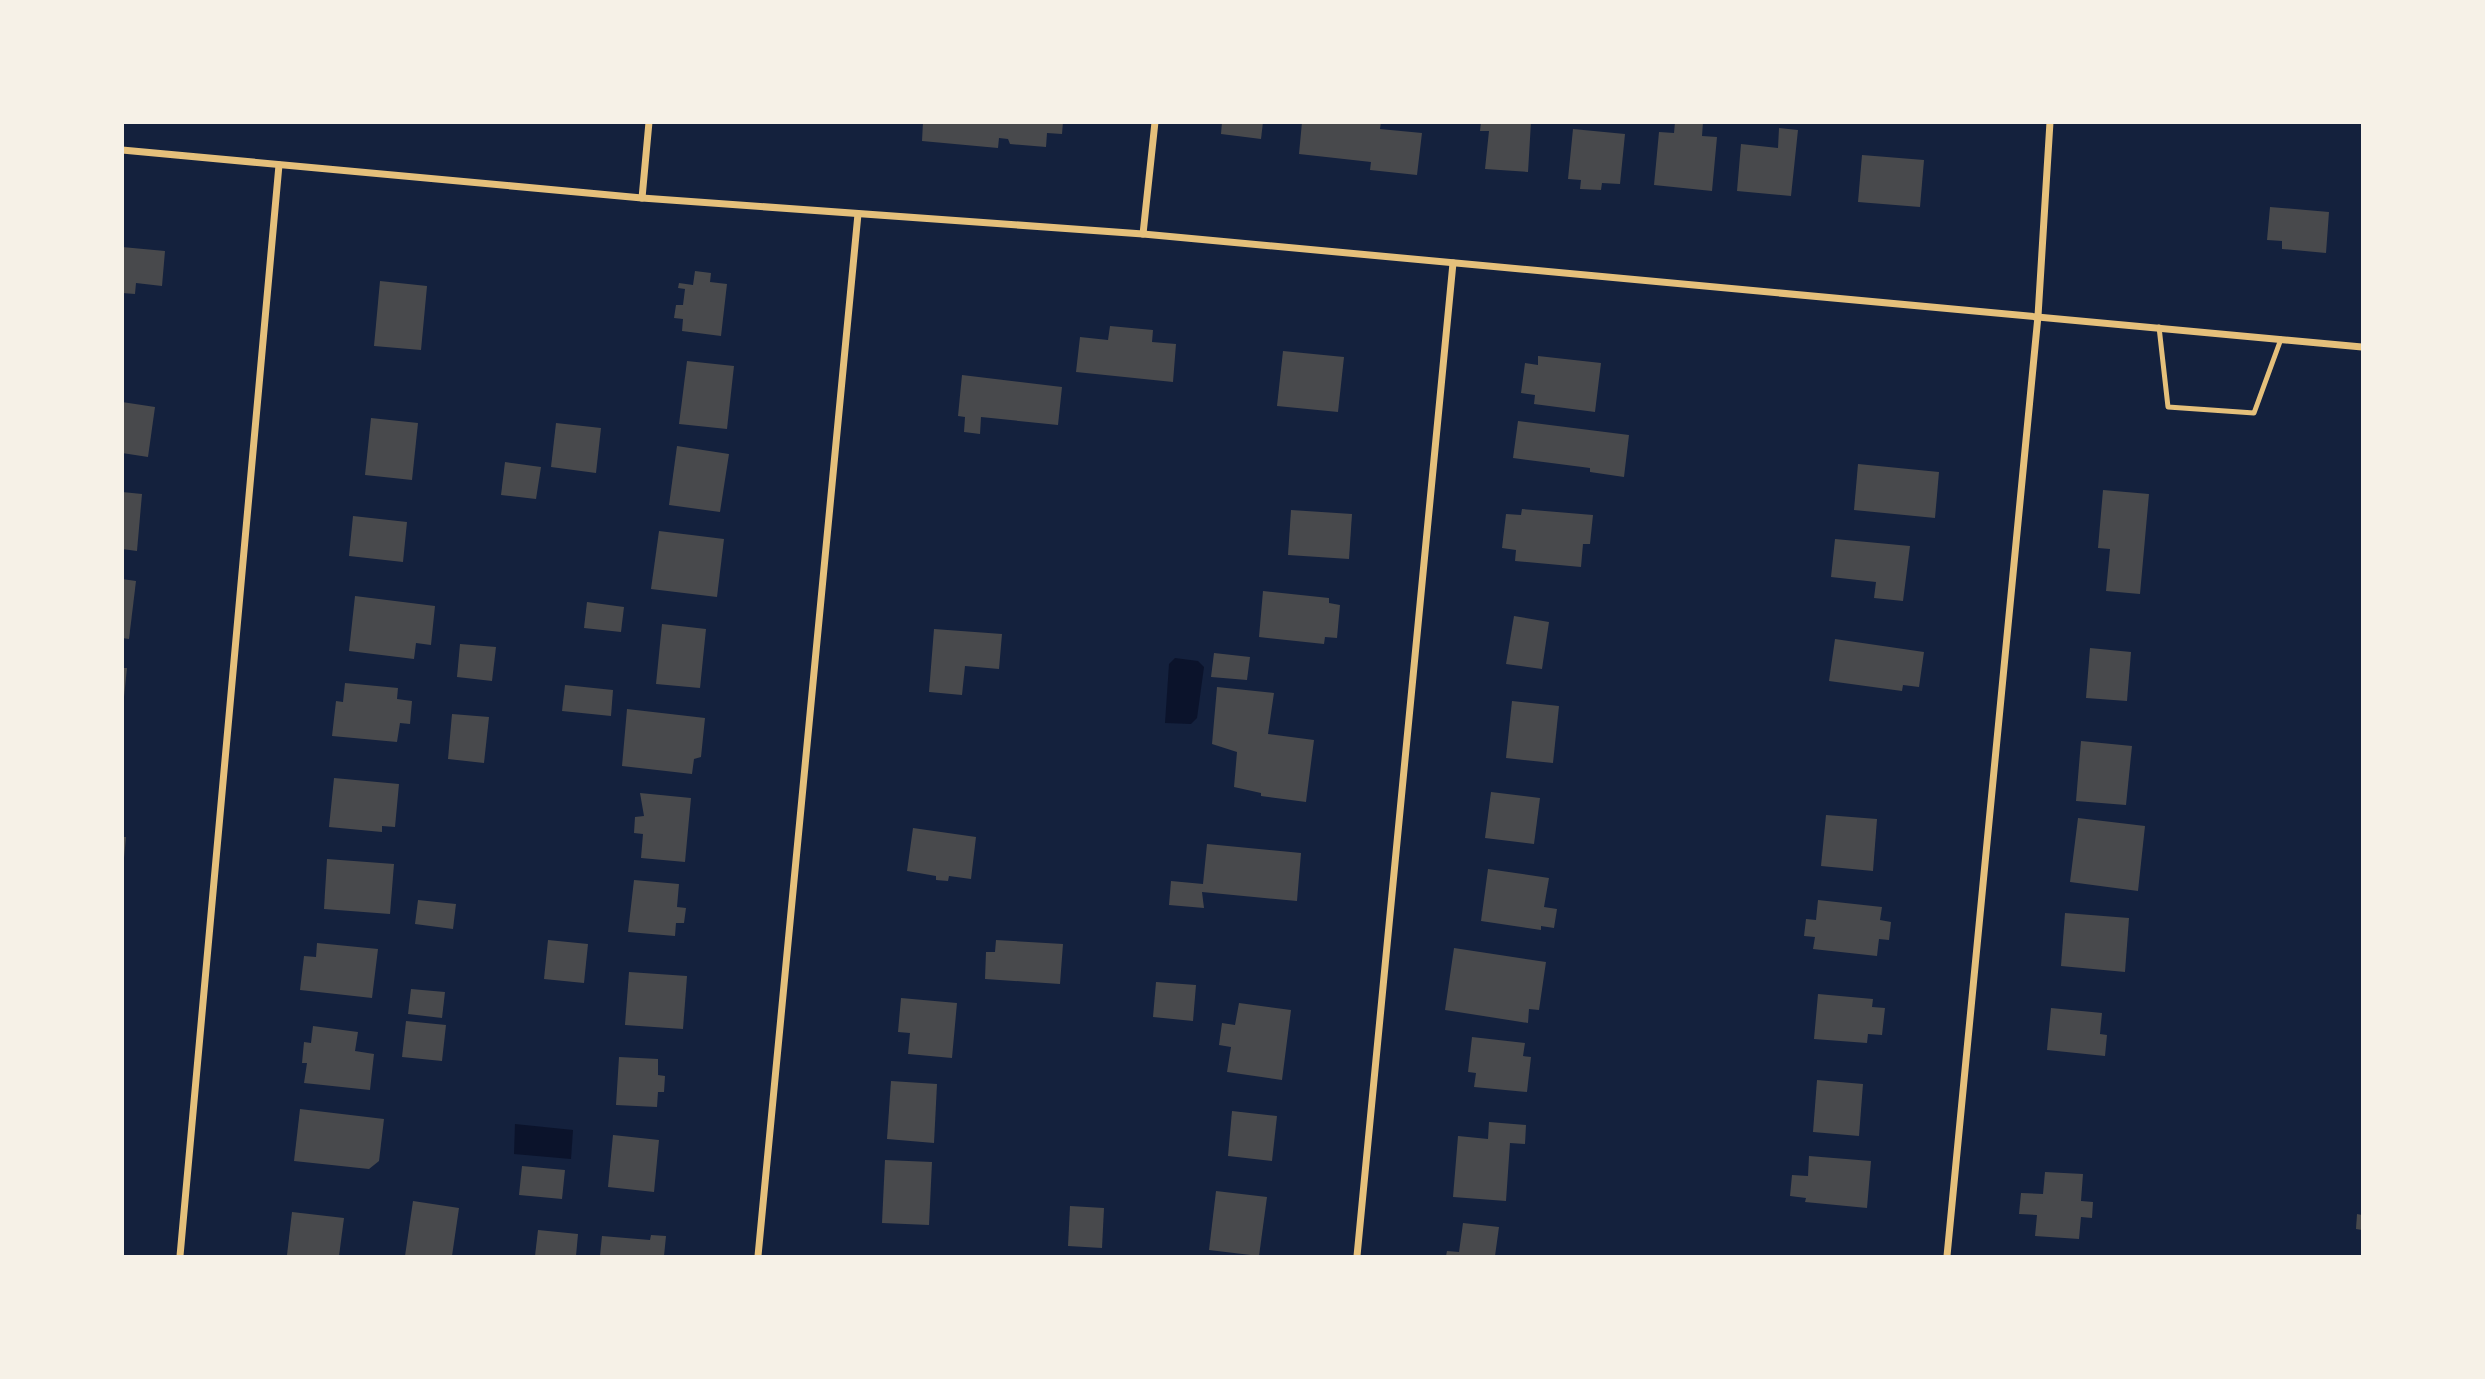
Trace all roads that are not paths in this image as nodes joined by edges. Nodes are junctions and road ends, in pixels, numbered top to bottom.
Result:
1 (649, 122) edge
2 (1155, 122) edge
3 (2050, 122) edge
4 (122, 150) edge
5 (279, 165) junction
6 (642, 198) junction
7 (858, 214) junction
8 (1143, 234) junction
9 (1453, 263) junction
10 (2038, 316) junction
11 (2159, 327) junction
12 (2281, 339) junction
13 (2362, 346) edge
14 (180, 1256) edge
15 (758, 1256) edge
16 (1357, 1256) edge
17 (1947, 1256) edge

1 - 6 street
2 - 8 street
3 - 10 street
4 - 5 street
5 - 6 street
5 - 14 street
6 - 7 street
7 - 8 street
7 - 15 street
8 - 9 street
9 - 10 street
9 - 16 street
10 - 11 street
10 - 17 street
11 - 12 street
11 - 12 lane
12 - 13 street

